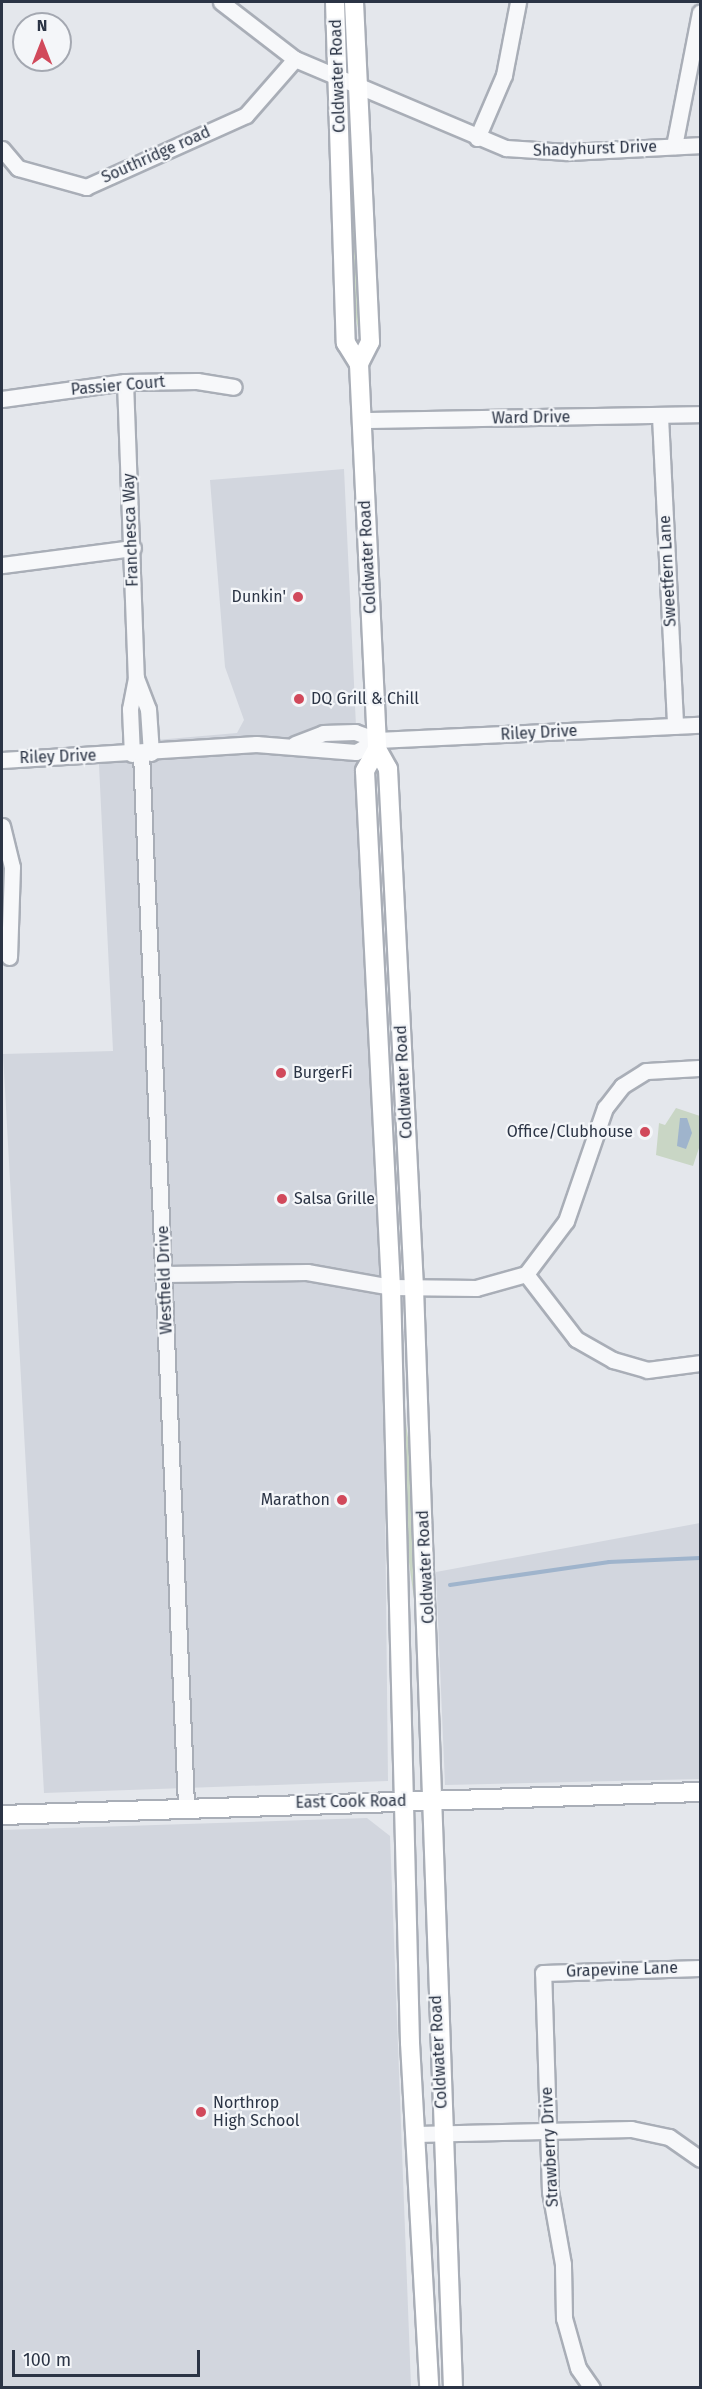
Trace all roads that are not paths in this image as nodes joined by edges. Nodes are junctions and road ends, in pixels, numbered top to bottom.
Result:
1 (221, 2) edge
2 (335, 2) edge
3 (354, 2) edge
4 (518, 2) edge
5 (700, 12) edge
6 (295, 58) junction
7 (338, 76) junction
8 (358, 85) junction
9 (477, 138) junction
10 (700, 145) edge
11 (674, 146) junction
12 (2, 149) edge
13 (359, 364) junction
14 (125, 382) junction
15 (234, 387) dead end
16 (2, 399) edge
17 (700, 414) edge
18 (660, 416) junction
19 (362, 420) junction
20 (133, 548) junction
21 (2, 565) edge
22 (700, 725) edge
23 (675, 726) junction
24 (377, 745) junction
25 (141, 753) junction
26 (2, 760) edge
27 (2, 826) edge
28 (9, 957) dead end
29 (700, 1068) edge
30 (165, 1274) junction
31 (526, 1274) junction
32 (391, 1287) junction
33 (414, 1288) junction
34 (700, 1363) edge
35 (700, 1792) edge
36 (405, 1801) junction
37 (433, 1801) junction
38 (186, 1806) junction
39 (2, 1815) edge
40 (700, 1968) edge
41 (543, 1972) joint
42 (548, 2130) junction
43 (444, 2133) junction
44 (416, 2134) junction
45 (700, 2159) edge
46 (429, 2388) edge
47 (453, 2388) edge
48 (591, 2388) edge

1 - 6 street, Shadyhurst Drive
2 - 7 main road, Coldwater Road
3 - 8 main road, Coldwater Road
4 - 9 street
5 - 11 street
6 - 7 street, Shadyhurst Drive
6 - 12 street, Southridge road
7 - 8 street, Shadyhurst Drive
7 - 13 main road, Coldwater Road
8 - 9 street, Shadyhurst Drive
8 - 13 main road, Coldwater Road
9 - 11 street, Shadyhurst Drive
10 - 11 street, Shadyhurst Drive
13 - 19 main road, Coldwater Road
14 - 15 street, Passier Court
14 - 16 street, Passier Court
14 - 20 street, Franchesca Way
17 - 18 street, Ward Drive
18 - 19 street, Ward Drive
18 - 23 street, Sweetfern Lane
19 - 24 main road, Coldwater Road
20 - 21 street
20 - 25 street, Franchesca Way
22 - 23 street, Riley Drive
23 - 24 street, Riley Drive
24 - 25 street, Riley Drive
24 - 32 main road, Coldwater Road
24 - 33 main road, Coldwater Road
25 - 26 street, Riley Drive
25 - 30 street, Westfield Drive
27 - 28 street
29 - 31 street
30 - 32 street
30 - 38 street, Westfield Drive
31 - 33 street
31 - 34 street
32 - 33 street
32 - 36 main road, Coldwater Road
33 - 37 main road, Coldwater Road
35 - 37 main road, East Cook Road
36 - 37 main road, East Cook Road
36 - 38 main road, East Cook Road
36 - 44 main road, Coldwater Road
37 - 43 main road, Coldwater Road
38 - 39 main road, East Cook Road
40 - 41 street, Grapevine Lane
41 - 42 street, Strawberry Drive
42 - 43 street
42 - 45 street
42 - 48 street, Strawberry Drive
43 - 44 street
43 - 47 main road, Coldwater Road
44 - 46 main road, Coldwater Road

